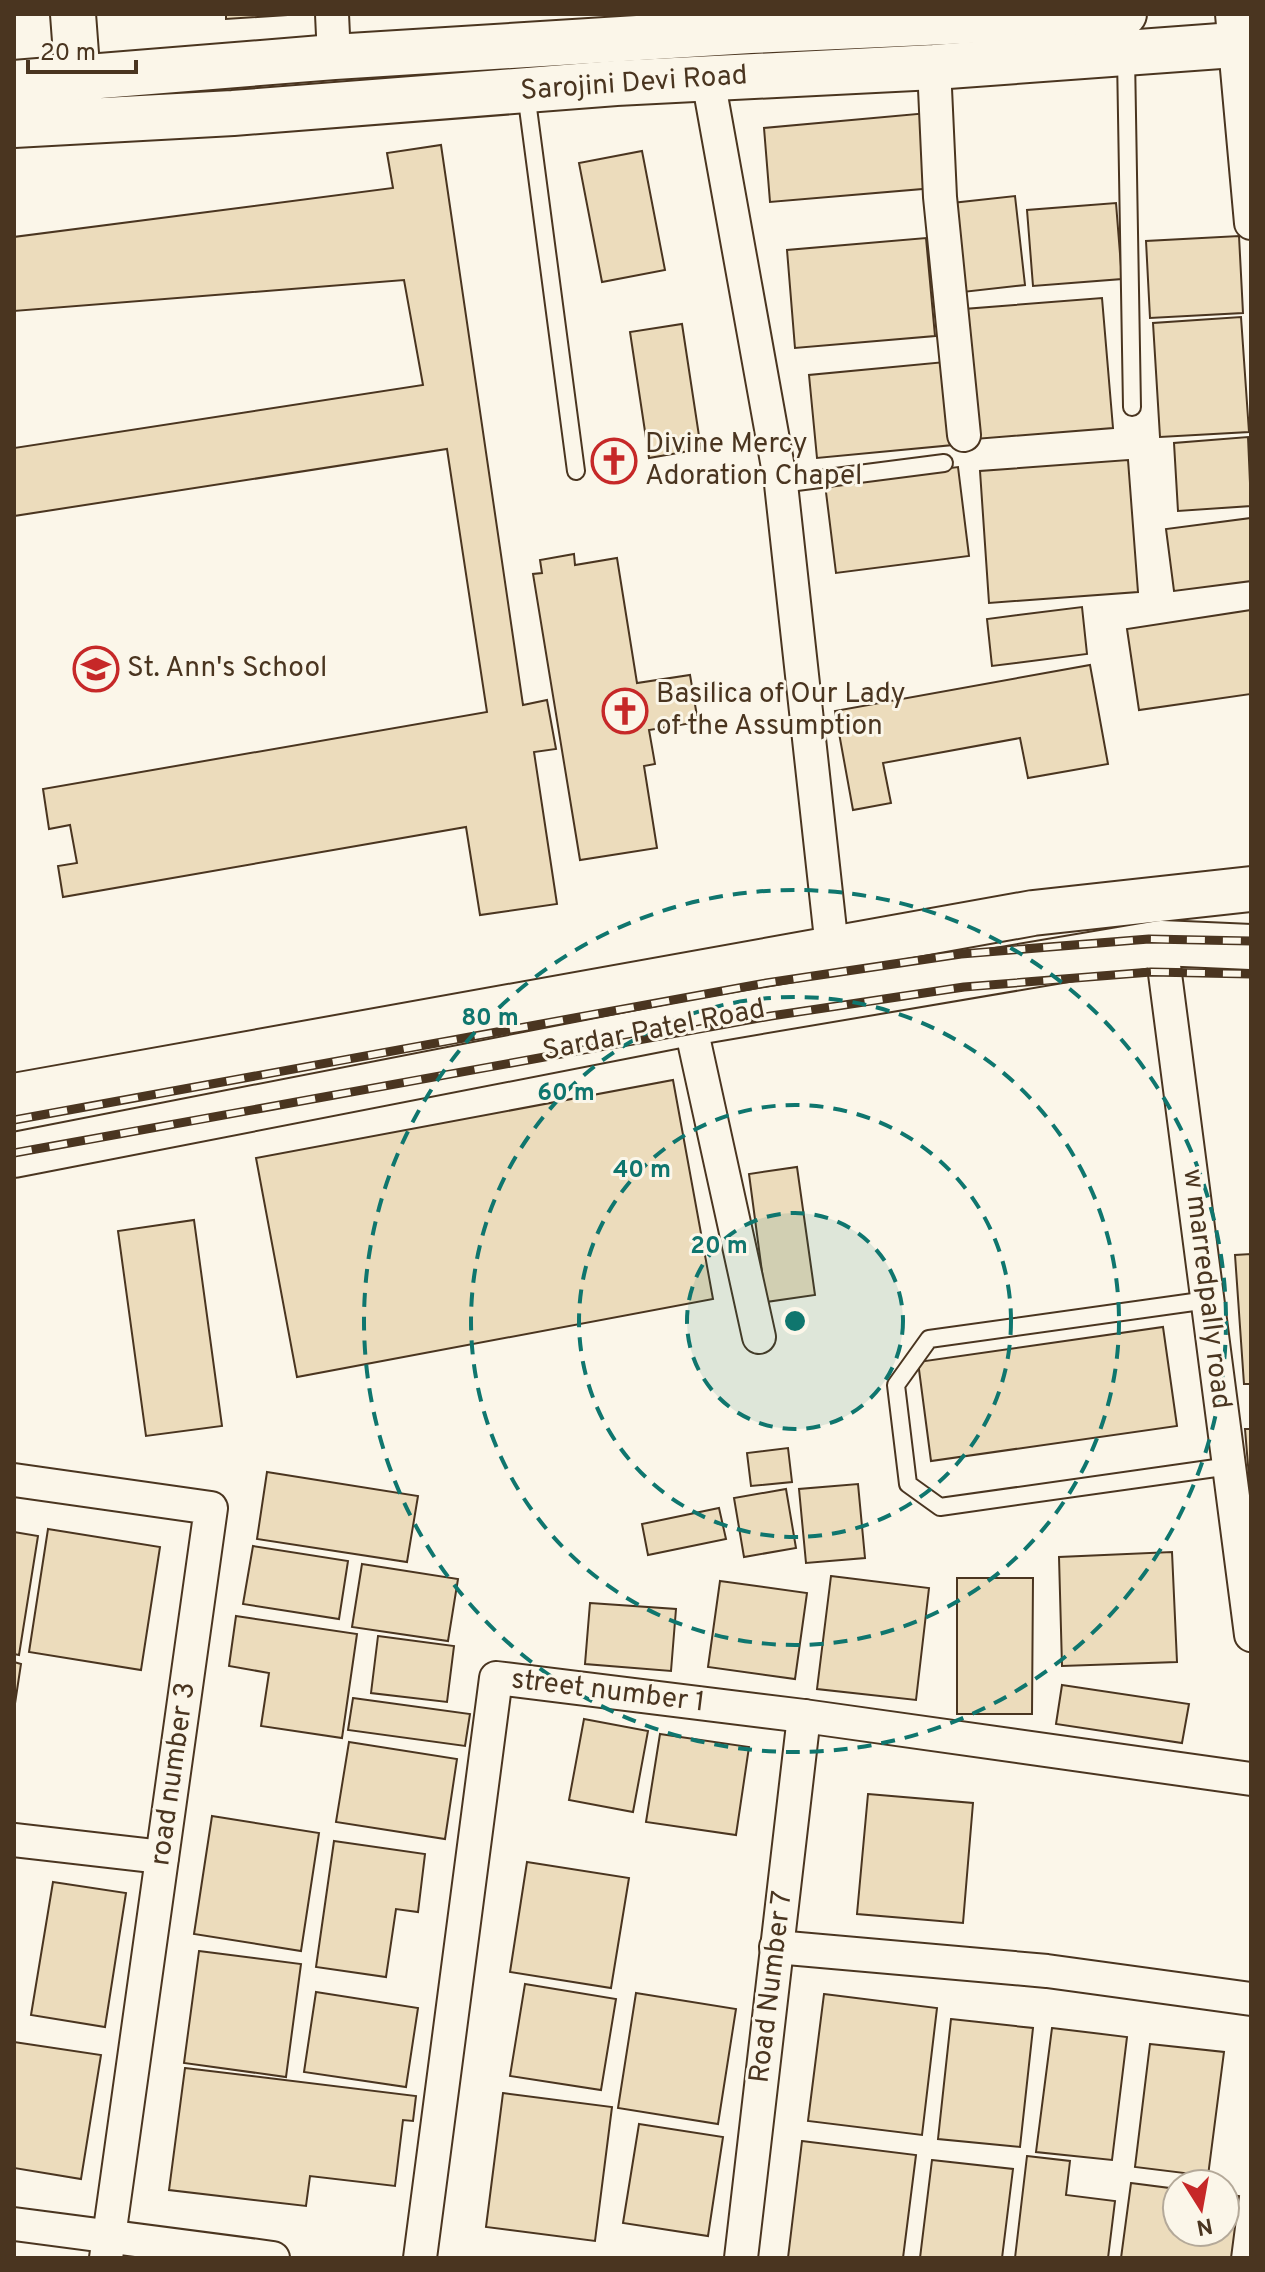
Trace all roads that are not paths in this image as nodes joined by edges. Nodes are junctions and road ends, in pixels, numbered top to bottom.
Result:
1 (73, 14) edge
2 (332, 14) edge
3 (906, 20) edge
4 (750, 22) edge
5 (613, 28) edge
6 (1239, 31) edge
7 (1125, 33) edge
8 (334, 57) junction
9 (934, 67) junction
10 (79, 78) junction
11 (708, 79) junction
12 (14, 83) edge
13 (526, 91) junction
14 (81, 122) junction
15 (14, 125) edge
16 (1251, 223) edge
17 (1132, 407) dead end
18 (964, 435) dead end
19 (944, 463) dead end
20 (576, 471) dead end
21 (781, 484) junction
22 (1251, 889) edge
23 (1251, 934) edge
24 (1161, 943) junction
25 (1251, 947) edge
26 (832, 948) junction
27 (690, 1023) junction
28 (14, 1096) edge
29 (14, 1155) edge
30 (1208, 1300) junction
31 (759, 1337) dead end
32 (1230, 1466) junction
33 (14, 1480) edge
34 (1251, 1635) edge
35 (804, 1716) junction
36 (1251, 1779) edge
37 (14, 1840) edge
38 (162, 1857) junction
39 (776, 1947) junction
40 (1251, 1999) edge
41 (14, 2224) edge
42 (108, 2247) edge
43 (273, 2258) edge
44 (420, 2258) edge
45 (741, 2258) edge

1 - 10 main road
2 - 8 street
3 - 4 main road, Sarojini Devi Road
3 - 7 main road, Sarojini Devi Road
4 - 5 main road, Sarojini Devi Road
5 - 8 main road, Sarojini Devi Road
6 - 7 main road, Sarojini Devi Road
6 - 16 street
7 - 9 main road, Sarojini Devi Road
7 - 17 lane
8 - 10 main road, Sarojini Devi Road
9 - 11 main road, Sarojini Devi Road
9 - 18 street
10 - 12 main road, Sarojini Devi Road
10 - 14 main road
11 - 13 main road, Sarojini Devi Road
11 - 21 street
13 - 14 main road, Sarojini Devi Road
13 - 20 lane
14 - 15 main road, Sarojini Devi Road
19 - 21 lane
21 - 26 street
22 - 26 main road, Sardar Patel Road
23 - 24 main road
24 - 25 main road, Sardar Patel Road
24 - 27 main road, Sardar Patel Road
24 - 30 street, w marredpally road
26 - 28 main road, Sardar Patel Road
27 - 29 main road, Sardar Patel Road
27 - 31 street
30 - 32 street, w marredpally road
30 - 32 lane
32 - 34 street, w marredpally road
33 - 38 street, road number 3
35 - 36 street, street number 1
35 - 39 street, Road Number 7
35 - 44 street, street number 1
37 - 38 street
38 - 42 street, road number 3
39 - 40 street
39 - 45 street, Road Number 7
41 - 42 street
42 - 43 street

